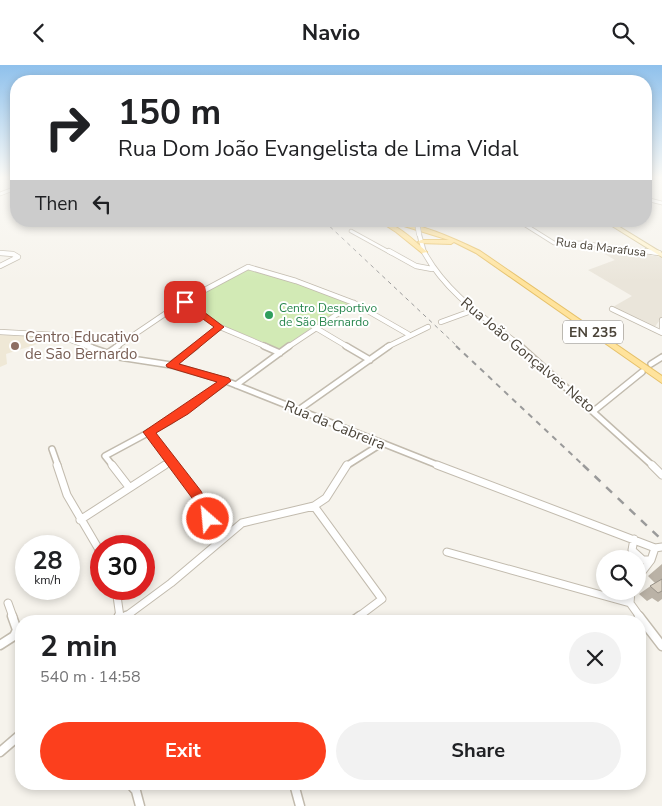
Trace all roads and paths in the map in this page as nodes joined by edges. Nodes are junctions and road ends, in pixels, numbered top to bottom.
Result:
1 (392, 227) edge
2 (411, 227) edge
3 (418, 227) edge
4 (433, 227) edge
5 (530, 227) edge
6 (616, 227) edge
7 (351, 231) dead end
8 (447, 237) junction
9 (429, 244) joint
10 (422, 247) junction
11 (0, 253) edge
12 (661, 254) edge
13 (490, 258) junction
14 (0, 265) edge
15 (432, 269) junction
16 (184, 301) junction
17 (354, 303) junction
18 (612, 309) dead end
19 (474, 310) junction
20 (662, 320) edge
21 (441, 322) dead end
22 (220, 327) junction
23 (428, 327) dead end
24 (316, 328) junction
25 (0, 332) edge
26 (662, 333) edge
27 (408, 334) junction
28 (280, 353) junction
29 (106, 354) junction
30 (662, 357) edge
31 (370, 360) junction
32 (651, 364) dead end
33 (171, 365) junction
34 (642, 372) dead end
35 (662, 380) edge
36 (226, 381) junction
37 (236, 385) junction
38 (595, 410) junction
39 (297, 411) junction
40 (149, 432) junction
41 (381, 444) junction
42 (52, 449) dead end
43 (172, 461) junction
44 (662, 475) edge
45 (129, 487) junction
46 (314, 507) junction
47 (80, 520) junction
48 (90, 536) edge
49 (222, 538) junction
50 (634, 539) junction
51 (658, 547) edge
52 (632, 550) edge
53 (446, 552) dead end
54 (651, 559) junction
55 (646, 560) edge
56 (646, 566) edge
57 (117, 600) edge
58 (630, 600) edge
59 (8, 603) dead end
60 (630, 603) junction
61 (119, 615) edge
62 (128, 615) edge
63 (361, 615) edge
64 (639, 615) edge
65 (15, 624) edge
66 (646, 624) edge
67 (15, 634) edge
68 (0, 645) edge
69 (662, 646) edge
70 (15, 739) edge
71 (0, 752) edge
72 (135, 790) edge
73 (296, 790) edge
74 (140, 806) edge
75 (300, 806) edge

1 - 10 main road
2 - 8 main road, EN 235
3 - 10 street, Rua João Gonçalves Neto, bridge
4 - 8 main road
5 - 12 street, Rua da Marafusa
6 - 12 main road
7 - 15 street
8 - 13 main road, EN 235
9 - 10 main road
9 - 13 main road
10 - 15 street, Rua João Gonçalves Neto
11 - 14 street
13 - 35 main road, EN 235
15 - 19 street, Rua João Gonçalves Neto
16 - 17 street
16 - 22 street
16 - 29 street
17 - 24 street
17 - 27 street
18 - 26 street
19 - 21 street
19 - 38 street, Rua João Gonçalves Neto
20 - 26 street
22 - 28 street
22 - 33 street
23 - 27 street
24 - 28 street
24 - 31 street
25 - 29 street, Rua da Cabreira
27 - 31 street
28 - 37 street
29 - 33 street, Rua da Cabreira
30 - 32 street
31 - 39 street
33 - 36 street, Rua da Cabreira
34 - 38 street
36 - 37 street, Rua da Cabreira
36 - 40 street
37 - 39 street, Rua da Cabreira
38 - 44 street, Rua João Gonçalves Neto
39 - 41 street, Rua da Cabreira
40 - 43 street
40 - 45 street
41 - 46 street
41 - 50 street, Rua da Cabreira
42 - 47 street
43 - 45 street
43 - 49 street
45 - 47 street
46 - 49 street
46 - 63 street
47 - 48 street
49 - 62 street
50 - 51 street, Rua da Cabreira
50 - 52 street
51 - 54 street
53 - 60 street
54 - 55 street
54 - 56 street
57 - 61 street
58 - 60 street
59 - 65 street
60 - 64 street
66 - 69 street
67 - 68 street
70 - 71 street
72 - 74 street
73 - 75 street

